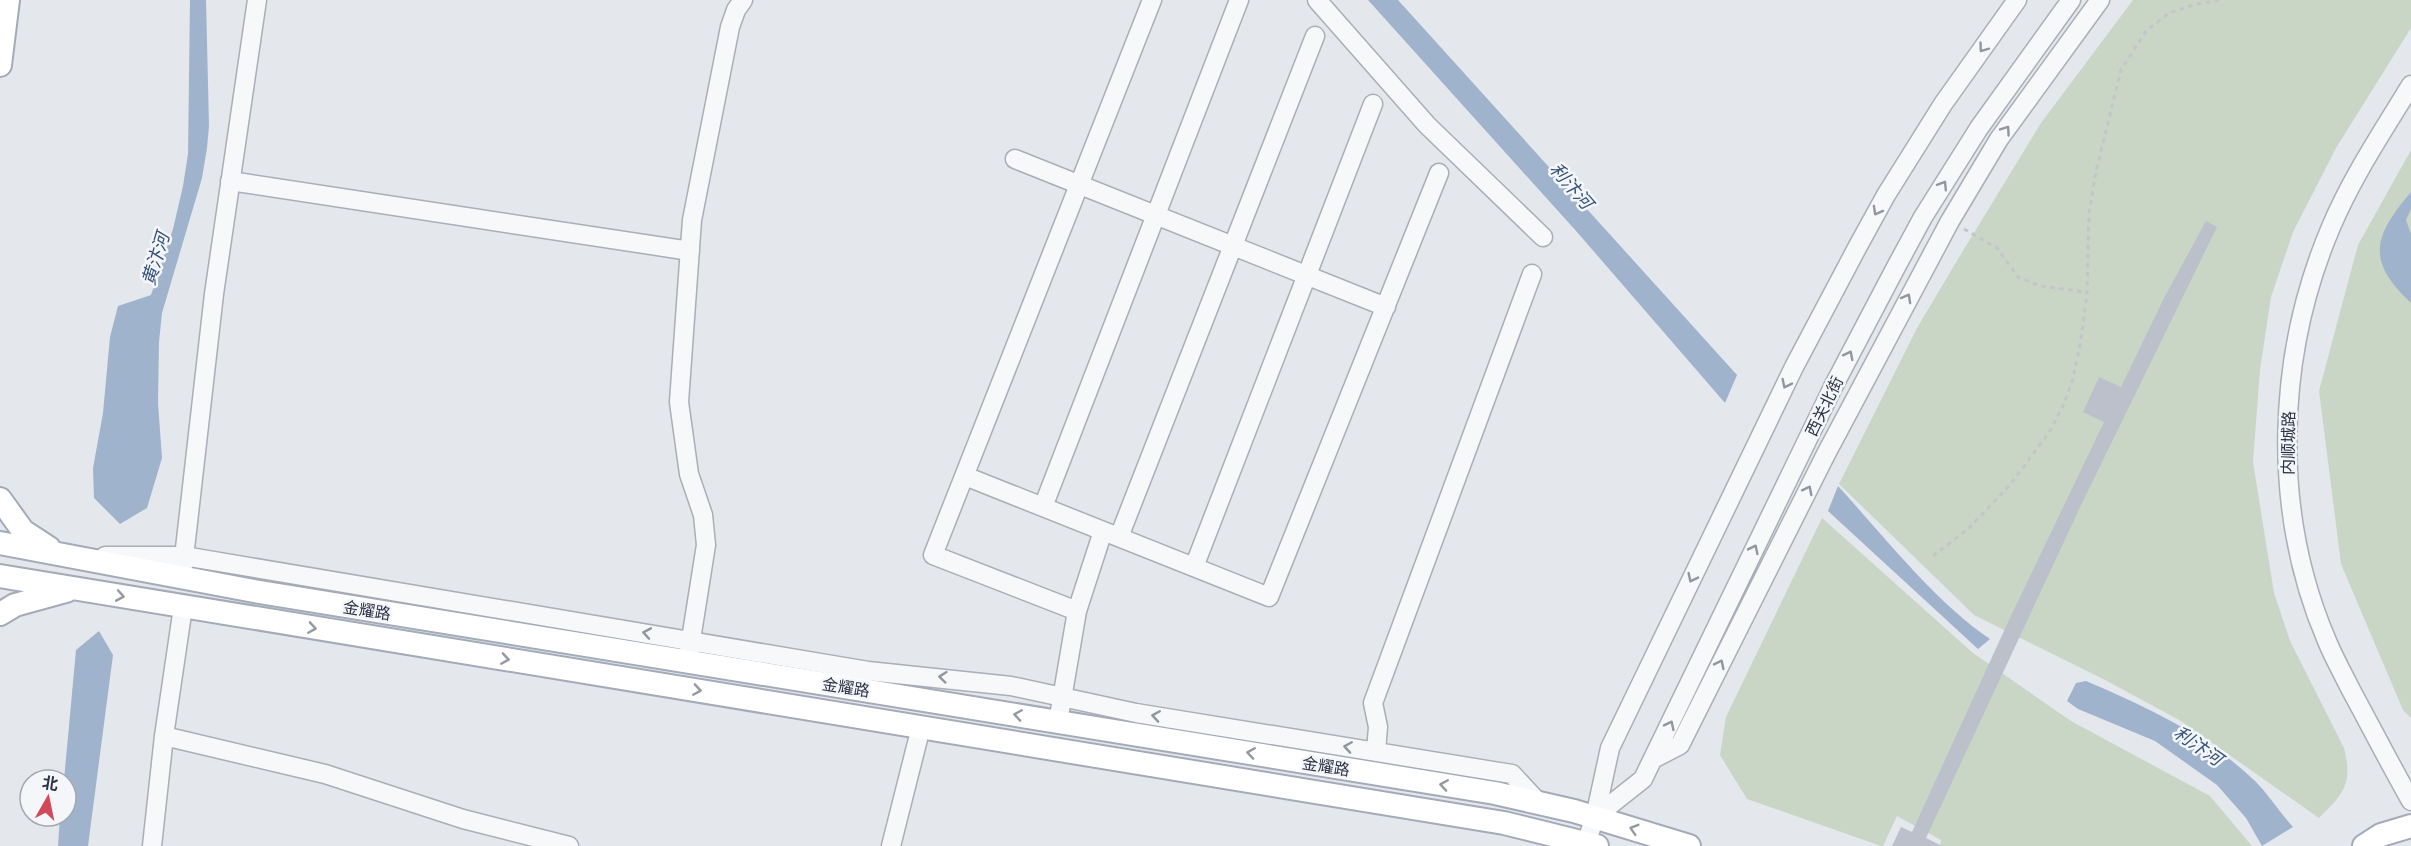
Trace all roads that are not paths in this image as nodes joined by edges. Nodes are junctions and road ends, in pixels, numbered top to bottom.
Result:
1 (8, 0) edge
2 (257, 0) edge
3 (743, 0) edge
4 (1152, 0) edge
5 (1239, 0) edge
6 (1317, 0) edge
7 (2017, 0) edge
8 (2071, 0) edge
9 (2100, 0) edge
10 (1315, 36) dead end
11 (0, 65) edge
12 (2411, 85) edge
13 (1373, 104) dead end
14 (1015, 159) dead end
15 (1439, 173) dead end
16 (231, 181) junction
17 (1079, 185) junction
18 (1155, 215) junction
19 (1543, 237) dead end
20 (1233, 246) junction
21 (690, 251) junction
22 (1532, 274) dead end
23 (1307, 276) junction
24 (1386, 307) junction
25 (964, 476) junction
26 (0, 499) edge
27 (1042, 507) junction
28 (1111, 534) junction
29 (0, 543) edge
30 (64, 556) junction
31 (184, 556) junction
32 (1194, 567) junction
33 (0, 576) edge
34 (181, 578) junction
35 (74, 588) junction
36 (183, 607) junction
37 (1077, 611) junction
38 (0, 614) edge
39 (689, 651) junction
40 (1062, 697) junction
41 (1058, 722) junction
42 (921, 727) junction
43 (164, 736) junction
44 (1376, 751) junction
45 (1653, 759) junction
46 (2411, 801) edge
47 (1539, 803) junction
48 (1595, 817) junction
49 (2411, 826) edge
50 (1589, 845) edge
51 (152, 846) edge
52 (569, 846) edge
53 (891, 846) edge
54 (1689, 846) edge
55 (2364, 846) edge

1 - 11 main road
2 - 16 street
3 - 21 street
4 - 17 street
5 - 18 street
6 - 19 street
7 -> 48 street
45 -> 8 street, 西关北街
45 -> 9 street
10 - 20 street
12 - 46 street, 内顺城路
13 - 23 street
14 - 17 street
15 - 24 street
16 - 21 street
16 - 31 street
17 - 18 street
17 - 25 street
18 - 20 street
18 - 27 street
20 - 23 street
20 - 28 street
21 - 39 street
22 - 44 street
23 - 24 street
23 - 32 street
24 - 32 street
25 - 27 street
25 - 37 street
26 - 30 main road
27 - 28 street
28 - 32 street
28 - 37 street
29 - 30 main road, 金耀路
30 - 31 street
30 - 34 main road, 金耀路
31 - 34 street
39 -> 31 street
33 - 35 main road, 金耀路
34 - 39 main road, 金耀路
35 -> 36 main road, 金耀路
35 - 38 main road
36 -> 42 main road, 金耀路
36 - 43 street
37 - 40 street
40 -> 39 street
41 -> 39 main road, 金耀路
40 - 41 street
44 -> 40 street
47 -> 41 main road, 金耀路
42 - 50 main road, 金耀路
42 - 53 street
43 - 51 street
43 - 52 street
44 - 47 street
45 - 48 street, 西关北街
47 - 48 main road, 金耀路
48 - 50 street
54 -> 48 main road, 金耀路
49 - 55 main road

